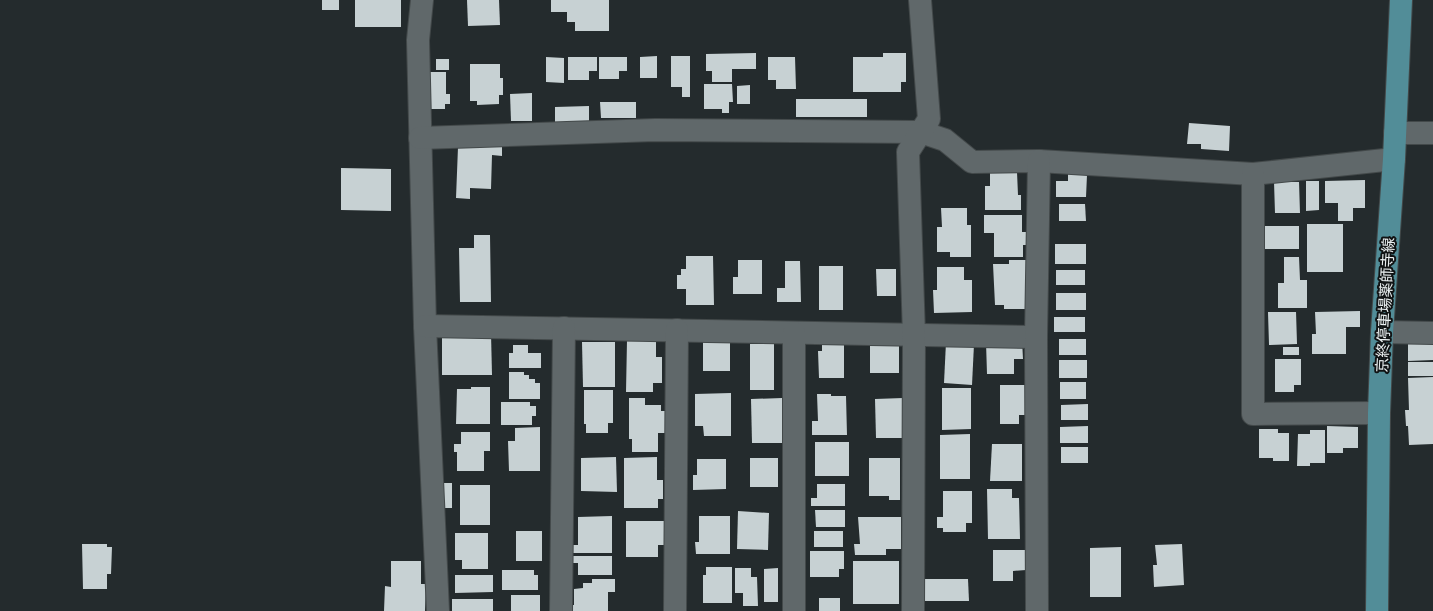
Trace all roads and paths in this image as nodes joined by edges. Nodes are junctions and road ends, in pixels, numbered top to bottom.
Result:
1 (422, 0) edge
2 (920, 0) edge
3 (1401, 0) edge
4 (921, 132) junction
5 (1395, 133) junction
6 (1433, 133) edge
7 (420, 138) junction
8 (1394, 159) junction
9 (1039, 161) junction
10 (1252, 174) junction
11 (425, 326) junction
12 (564, 328) junction
13 (677, 330) junction
14 (1382, 332) junction
15 (794, 333) junction
16 (1433, 333) edge
17 (914, 335) junction
18 (1036, 337) junction
19 (1379, 413) junction
20 (438, 611) edge
21 (561, 611) edge
22 (675, 611) edge
23 (794, 611) edge
24 (913, 611) edge
25 (1037, 611) edge
26 (1377, 611) edge

1 - 7 street
2 - 4 street
3 - 5 main road, 京終停車場薬師寺線
4 - 7 street
4 - 9 street
4 - 17 street
5 - 6 street
5 - 8 main road, 京終停車場薬師寺線
7 - 11 street
8 - 10 street
8 - 14 main road, 京終停車場薬師寺線
9 - 10 street
9 - 18 street
10 - 19 street
11 - 12 street
11 - 20 street
12 - 13 street
12 - 21 street
13 - 15 street
13 - 22 street
14 - 16 street
14 - 19 main road, 京終停車場薬師寺線
15 - 17 street
15 - 23 street
17 - 18 street
17 - 24 street
18 - 25 street
19 - 26 main road, 京終停車場薬師寺線

